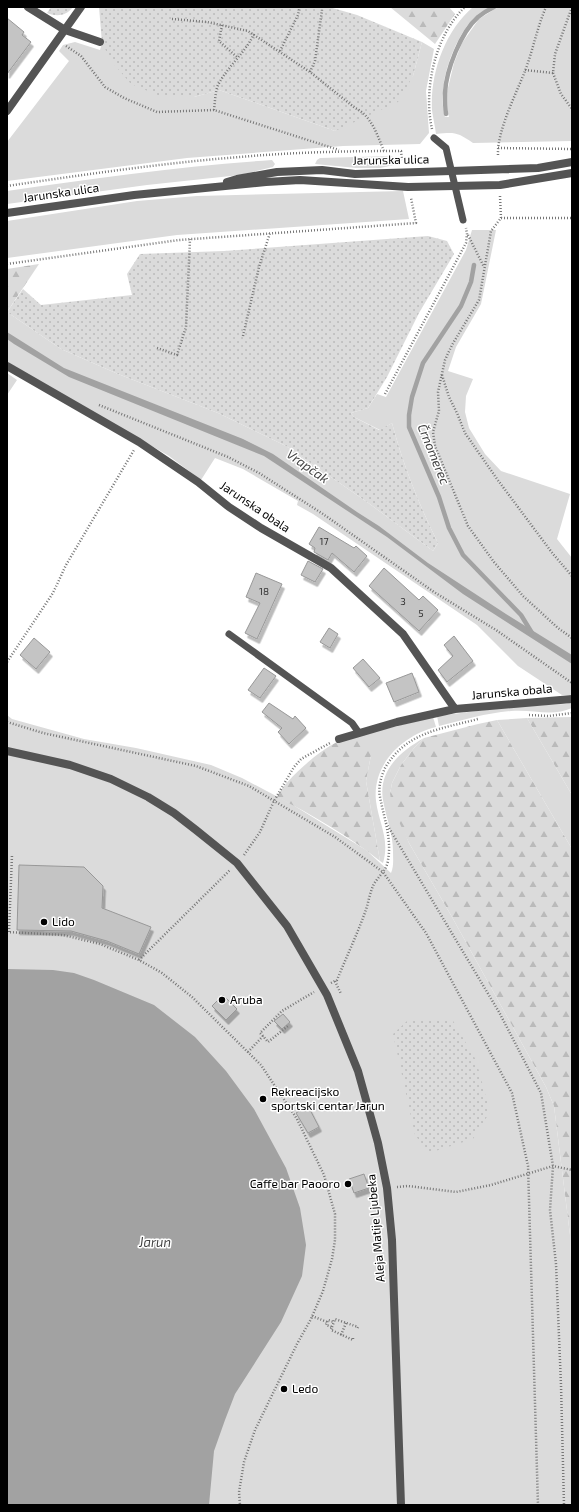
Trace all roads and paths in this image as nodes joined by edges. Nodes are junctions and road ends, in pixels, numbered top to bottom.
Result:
1 (28, 7) edge
2 (81, 7) edge
3 (300, 7) edge
4 (465, 7) edge
5 (546, 7) edge
6 (572, 7) edge
7 (322, 10) dead end
8 (172, 20) dead end
9 (222, 25) junction
10 (65, 30) junction
11 (254, 34) junction
12 (58, 39) junction
13 (100, 42) dead end
14 (280, 51) junction
15 (238, 58) junction
16 (525, 70) junction
17 (310, 72) junction
18 (553, 73) junction
19 (572, 109) edge
20 (214, 110) junction
21 (7, 111) edge
22 (434, 138) joint
23 (498, 148) junction
24 (572, 148) edge
25 (342, 151) junction
26 (384, 151) junction
27 (498, 155) dead end
28 (402, 160) dead end
29 (572, 162) edge
30 (451, 171) junction
31 (572, 173) edge
32 (7, 186) edge
33 (454, 186) junction
34 (213, 187) junction
35 (409, 192) dead end
36 (500, 193) dead end
37 (7, 213) edge
38 (501, 218) junction
39 (572, 218) edge
40 (463, 220) joint
41 (270, 233) junction
42 (467, 234) junction
43 (190, 239) junction
44 (7, 264) edge
45 (484, 267) junction
46 (243, 336) dead end
47 (157, 348) dead end
48 (7, 366) edge
49 (442, 374) junction
50 (385, 394) dead end
51 (99, 405) dead end
52 (139, 442) junction
53 (572, 576) edge
54 (229, 634) dead end
55 (572, 638) edge
56 (7, 662) edge
57 (572, 683) edge
58 (572, 699) edge
59 (455, 709) junction
60 (572, 713) edge
61 (528, 715) dead end
62 (485, 718) dead end
63 (7, 722) edge
64 (359, 733) junction
65 (339, 739) joint
66 (7, 751) edge
67 (274, 801) junction
68 (386, 823) junction
69 (12, 855) dead end
70 (244, 855) dead end
71 (232, 868) dead end
72 (383, 872) junction
73 (8, 932) edge
74 (139, 960) junction
75 (335, 981) junction
76 (331, 983) dead end
77 (314, 992) dead end
78 (341, 994) dead end
79 (288, 1026) dead end
80 (263, 1036) junction
81 (248, 1052) junction
82 (553, 1166) junction
83 (572, 1170) edge
84 (529, 1174) junction
85 (387, 1188) junction
86 (312, 1316) junction
87 (327, 1322) junction
88 (334, 1322) junction
89 (346, 1323) junction
90 (332, 1327) junction
91 (357, 1329) dead end
92 (341, 1335) junction
93 (353, 1338) dead end
94 (240, 1505) edge
95 (401, 1505) edge
96 (538, 1505) edge
97 (564, 1505) edge

1 - 10 street
2 - 10 street
3 - 14 path
4 - 22 path
5 - 16 path
6 - 18 path
7 - 17 path
8 - 9 path
9 - 11 path
9 - 15 path
10 - 12 street
10 - 13 street
11 - 14 path
11 - 15 path
12 - 20 path
12 - 21 street
14 - 17 path
15 - 20 path
16 - 18 path
16 - 23 path
17 - 26 path
18 - 19 path
20 - 25 path
22 - 30 lane
23 - 24 path
23 - 27 path
25 - 26 path
25 - 32 path
26 - 28 path
29 - 30 street, Jarunska ulica
30 - 33 lane
30 - 34 street, Jarunska ulica
31 - 33 street, Jarunska ulica
33 - 34 street, Jarunska ulica
33 - 40 lane
34 - 37 street, Jarunska ulica
35 - 41 path
36 - 38 path
38 - 39 path
38 - 45 path
40 - 42 path
41 - 43 path
41 - 46 path
42 - 45 path
42 - 50 path
43 - 44 path
43 - 47 path
45 - 49 path
48 - 52 street, Jarunska obala
49 - 53 path
49 - 55 path
51 - 57 path
52 - 56 path
52 - 59 street, Jarunska obala
54 - 64 lane
58 - 59 street, Jarunska obala
59 - 64 street, Jarunska obala
60 - 61 path
62 - 68 path
63 - 67 path
64 - 65 street, Jarunska obala
65 - 67 path
66 - 85 street, Aleja Matije Ljubeka
67 - 70 path
67 - 72 path
68 - 72 path
68 - 82 path
69 - 73 path
71 - 74 path
72 - 75 path
72 - 84 path
73 - 74 path
74 - 81 path
75 - 76 path
75 - 78 path
77 - 80 path
79 - 80 path
80 - 81 path
81 - 86 path
82 - 83 path
82 - 84 path
82 - 97 path
84 - 85 path
84 - 96 path
85 - 95 street, Aleja Matije Ljubeka
86 - 87 path
86 - 94 path
87 - 88 path
87 - 90 path
88 - 89 path
88 - 90 path
89 - 91 path
89 - 92 path
90 - 92 path
92 - 93 path

